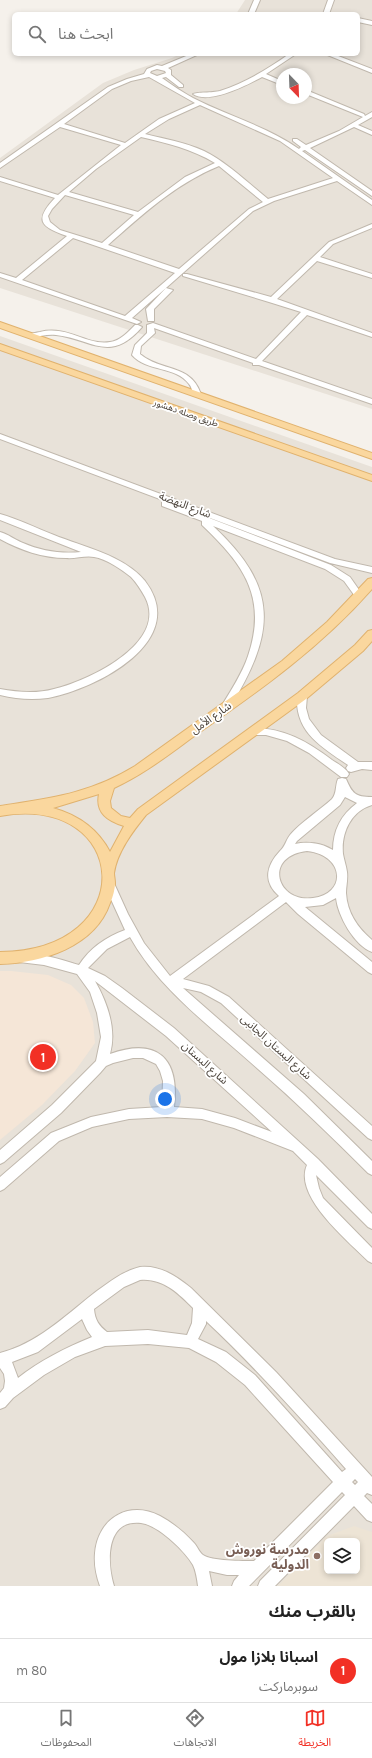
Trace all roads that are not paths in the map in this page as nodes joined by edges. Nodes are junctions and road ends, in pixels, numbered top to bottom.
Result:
1 (257, 0) edge
2 (331, 0) edge
3 (251, 12) edge
4 (327, 12) edge
5 (360, 20) edge
6 (372, 23) edge
7 (191, 56) edge
8 (290, 56) edge
9 (333, 56) edge
10 (163, 68) junction
11 (372, 71) edge
12 (261, 74) junction
13 (167, 75) junction
14 (149, 76) junction
15 (157, 78) junction
16 (276, 80) edge
17 (196, 94) junction
18 (214, 94) junction
19 (312, 94) edge
20 (212, 102) junction
21 (200, 103) junction
22 (372, 108) edge
23 (372, 114) edge
24 (362, 115) junction
25 (58, 124) junction
26 (354, 125) junction
27 (372, 133) edge
28 (140, 134) junction
29 (126, 145) junction
30 (302, 148) junction
31 (219, 164) junction
32 (0, 166) edge
33 (0, 178) edge
34 (339, 180) junction
35 (372, 194) edge
36 (61, 195) junction
37 (266, 202) junction
38 (372, 203) edge
39 (138, 214) junction
40 (372, 226) edge
41 (71, 236) junction
42 (103, 246) junction
43 (315, 258) junction
44 (182, 273) junction
45 (0, 275) edge
46 (372, 276) edge
47 (17, 281) junction
48 (272, 300) junction
49 (305, 312) junction
50 (127, 318) junction
51 (138, 324) junction
52 (151, 324) junction
53 (0, 325) edge
54 (372, 335) edge
55 (32, 336) junction
56 (124, 339) junction
57 (138, 344) junction
58 (0, 346) edge
59 (256, 363) junction
60 (198, 394) junction
61 (372, 402) edge
62 (0, 436) edge
63 (0, 443) edge
64 (372, 456) edge
65 (356, 472) junction
66 (372, 478) edge
67 (372, 486) edge
68 (150, 495) junction
69 (0, 517) edge
70 (199, 518) junction
71 (0, 535) edge
72 (92, 554) junction
73 (372, 570) edge
74 (372, 582) edge
75 (360, 597) junction
76 (372, 634) edge
77 (372, 644) edge
78 (359, 648) junction
79 (0, 692) edge
80 (302, 696) junction
81 (224, 710) junction
82 (252, 732) junction
83 (371, 765) edge
84 (356, 766) junction
85 (344, 774) junction
86 (342, 785) junction
87 (109, 786) junction
88 (371, 801) edge
89 (23, 808) junction
90 (0, 810) edge
91 (132, 823) junction
92 (285, 853) junction
93 (339, 863) junction
94 (109, 878) junction
95 (342, 881) junction
96 (287, 896) junction
97 (132, 932) junction
98 (372, 947) edge
99 (3, 959) edge
100 (372, 969) edge
101 (81, 970) junction
102 (169, 983) junction
103 (102, 1062) junction
104 (167, 1112) junction
105 (372, 1134) edge
106 (301, 1151) junction
107 (0, 1158) edge
108 (314, 1163) junction
109 (372, 1169) edge
110 (0, 1185) edge
111 (372, 1223) edge
112 (372, 1257) edge
113 (199, 1305) junction
114 (88, 1307) junction
115 (105, 1339) junction
116 (190, 1342) junction
117 (0, 1360) edge
118 (4, 1397) edge
119 (355, 1469) junction
120 (343, 1481) junction
121 (370, 1486) edge
122 (355, 1495) junction
123 (372, 1515) edge
124 (288, 1537) junction
125 (300, 1551) junction
126 (198, 1561) junction
127 (257, 1568) junction
128 (107, 1586) edge
129 (205, 1586) edge
130 (239, 1586) edge
131 (266, 1586) edge

1 - 3 street
2 - 4 street
5 - 6 street
7 - 10 street
8 - 12 street
9 - 11 street
10 - 13 street
10 - 14 street
12 - 16 street
12 - 18 street
13 - 15 street
13 - 17 street
14 - 15 street
14 - 25 street
15 - 21 street
17 - 18 street
17 - 20 street
18 - 20 street
19 - 24 street
20 - 30 street
21 - 28 street
21 - 30 street
22 - 24 street
23 - 26 street
24 - 30 street
25 - 29 street
25 - 32 street
26 - 27 street
26 - 30 street
28 - 29 street
28 - 31 street
29 - 36 street
30 - 34 street
30 - 35 street
31 - 37 street
31 - 39 street
33 - 36 street
34 - 37 street
34 - 38 street
34 - 44 street
36 - 39 street
36 - 41 street
37 - 44 street
39 - 42 street
40 - 43 street
41 - 42 street
41 - 47 street
42 - 44 street
43 - 46 street
43 - 48 street
44 - 48 street
44 - 50 street
44 - 52 street
45 - 47 street
47 - 50 street
48 - 49 street
49 - 54 street
49 - 59 street
50 - 51 street
51 - 52 street
51 - 56 street
52 - 57 street
52 - 59 street
53 - 55 main road, طريق وصله دهشور
55 - 56 street
55 - 60 main road, طريق وصله دهشور
56 - 57 street
57 - 60 street
58 - 65 main road, طريق وصله دهشور
59 - 61 street
60 - 64 main road, طريق وصله دهشور
62 - 68 street, شارع النهضة
63 - 68 street, شارع النهضة
65 - 66 main road, طريق وصله دهشور
65 - 67 main road
68 - 70 street, شارع النهضة
68 - 73 street, شارع النهضة
69 - 72 street
70 - 75 street, شارع النهضة
70 - 81 street
71 - 72 street
72 - 79 street
74 - 75 main road, شارع الأمل
75 - 81 main road, شارع الأمل
76 - 78 main road
77 - 78 street
78 - 80 main road
80 - 82 main road
80 - 84 street
81 - 87 main road, شارع الأمل
82 - 85 street
82 - 91 main road
83 - 84 street
84 - 85 street
85 - 86 street
86 - 88 street
86 - 92 street
87 - 89 main road, شارع الأمل
87 - 91 main road
88 - 93 street
89 - 90 main road
89 - 94 main road
91 - 94 main road
92 - 93 street
92 - 96 street
93 - 95 street
94 - 97 street
94 - 99 main road
95 - 96 street
95 - 98 street
96 - 100 street
96 - 102 street
97 - 101 street
97 - 102 street
99 - 101 street, شارع البستان
101 - 103 street
101 - 106 street, شارع البستان
102 - 105 street, شارع البستان الجانبى
102 - 109 street
103 - 104 street
103 - 107 street
104 - 106 street
104 - 110 street
106 - 108 street, شارع البستان
108 - 111 street, شارع البستان
108 - 112 street
113 - 114 street
113 - 116 street
113 - 119 street
114 - 115 street
114 - 117 street
115 - 116 street
115 - 118 street
116 - 120 street
117 - 118 street
119 - 120 street
119 - 121 street
120 - 122 street
120 - 124 street
121 - 122 street
122 - 123 street
122 - 125 street
124 - 125 street
124 - 127 street
125 - 131 street
126 - 127 street
126 - 128 street
126 - 129 street
127 - 130 street

